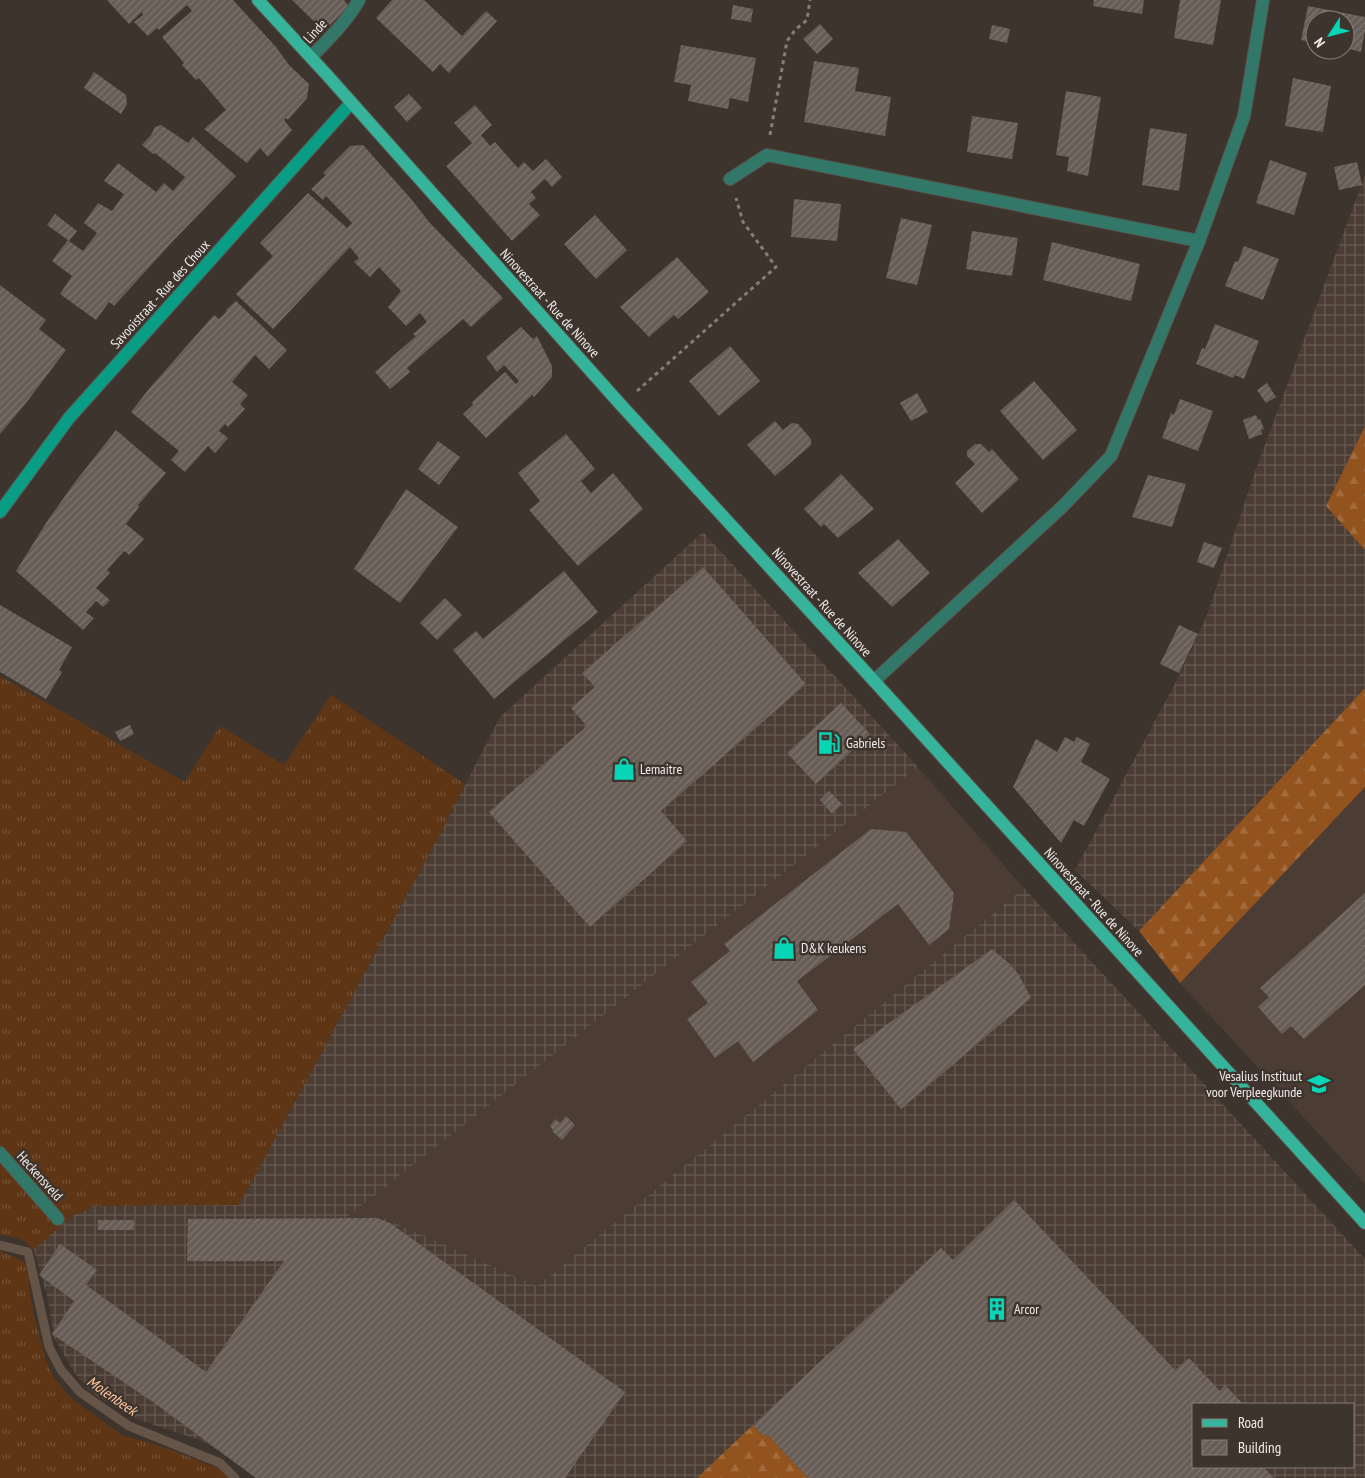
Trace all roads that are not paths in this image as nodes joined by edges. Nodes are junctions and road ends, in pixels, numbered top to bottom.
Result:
1 (258, 0) edge
2 (359, 0) edge
3 (1263, 0) edge
4 (310, 57) junction
5 (351, 103) junction
6 (730, 179) road end
7 (1199, 240) junction
8 (0, 512) edge
9 (874, 681) junction
10 (0, 1153) edge
11 (58, 1219) dead end
12 (1365, 1223) edge

1 - 4 main road, Ninovestraat - Rue de Ninove
2 - 4 street, Linde
3 - 7 street
4 - 5 main road, Ninovestraat - Rue de Ninove
5 - 8 main road, Savooistraat - Rue des Choux
5 - 9 main road, Ninovestraat - Rue de Ninove
6 - 7 street
7 - 9 street
9 - 12 main road, Ninovestraat - Rue de Ninove
10 - 11 street, Heckensveld

